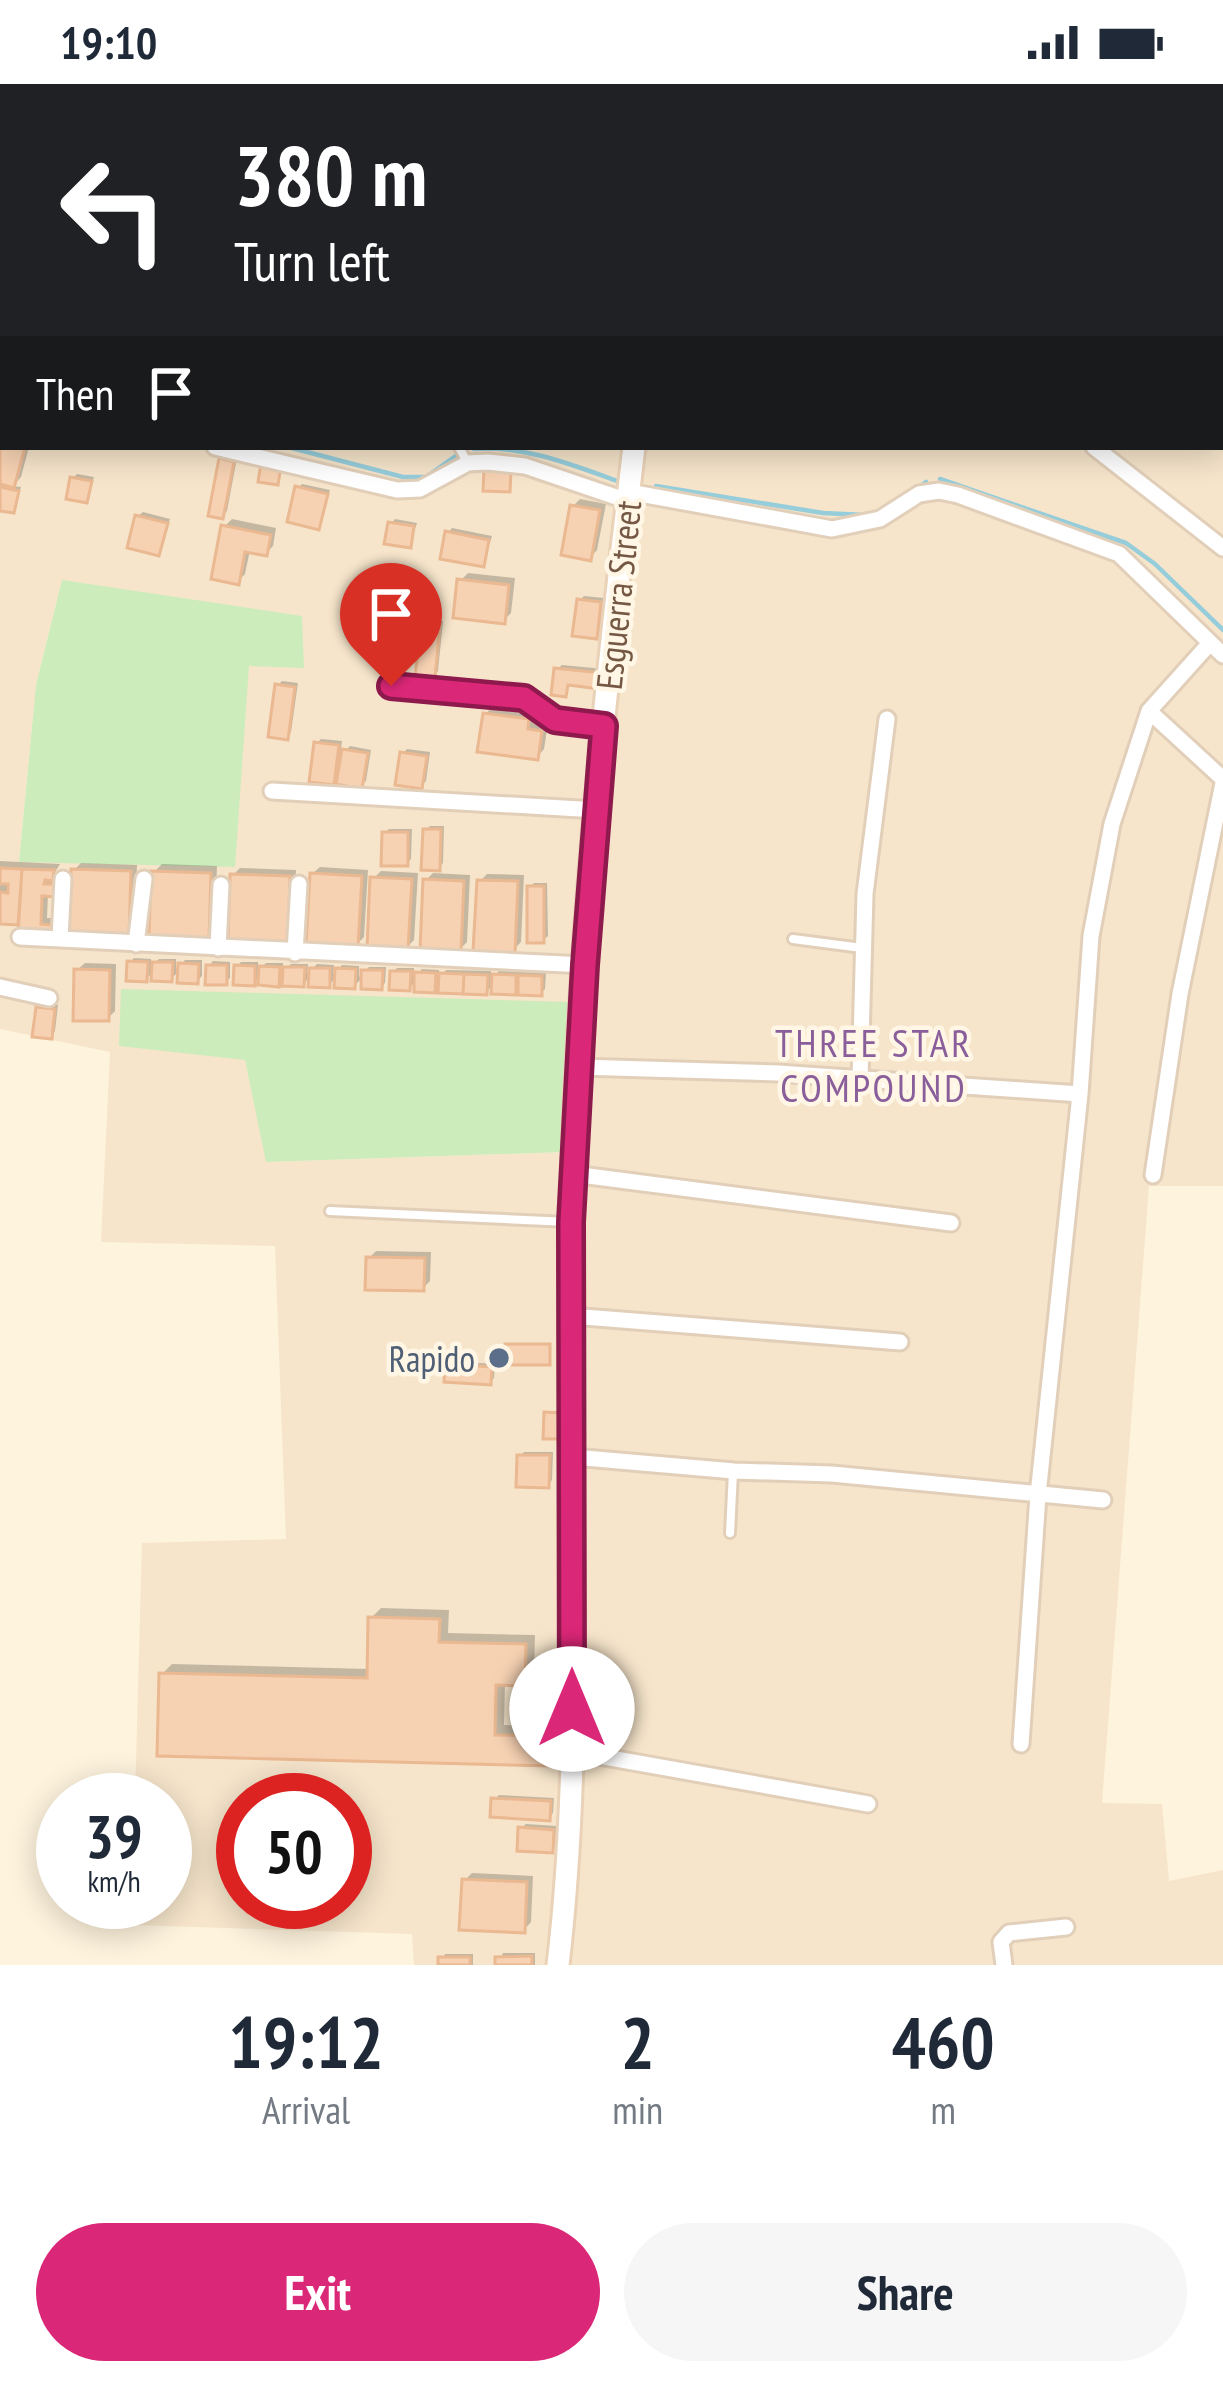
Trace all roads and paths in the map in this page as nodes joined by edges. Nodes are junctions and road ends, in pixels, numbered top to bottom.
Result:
1 (228, 450) edge
2 (461, 450) edge
3 (634, 450) edge
4 (1098, 450) edge
5 (468, 463) junction
6 (628, 496) junction
7 (1223, 548) edge
8 (1217, 650) edge
9 (391, 686) dead end
10 (1149, 711) junction
11 (887, 718) dead end
12 (604, 726) junction
13 (1223, 781) edge
14 (272, 790) dead end
15 (597, 809) junction
16 (64, 879) dead end
17 (144, 879) dead end
18 (299, 884) dead end
19 (221, 885) dead end
20 (20, 937) dead end
21 (60, 939) junction
22 (793, 939) dead end
23 (136, 944) junction
24 (218, 948) junction
25 (864, 948) junction
26 (295, 953) junction
27 (585, 965) junction
28 (0, 987) edge
29 (49, 998) dead end
30 (579, 1067) junction
31 (860, 1079) junction
32 (1080, 1094) junction
33 (573, 1174) junction
34 (1153, 1175) dead end
35 (330, 1210) dead end
36 (571, 1222) junction
37 (951, 1223) dead end
38 (571, 1316) junction
39 (900, 1342) dead end
40 (573, 1456) junction
41 (734, 1471) junction
42 (1038, 1495) junction
43 (1103, 1500) dead end
44 (730, 1534) dead end
45 (1021, 1744) dead end
46 (571, 1751) junction
47 (868, 1804) dead end
48 (1066, 1928) dead end
49 (558, 1965) edge
50 (1004, 1965) edge

1 - 5 street
2 - 5 lane
3 - 6 main road, Esguerra Street
4 - 7 street
5 - 6 street
6 - 8 street
6 - 12 main road, Esguerra Street
8 - 10 street
9 - 12 lane
10 - 13 street
10 - 32 street
11 - 25 street
12 - 15 main road, Esguerra Street
13 - 34 street
14 - 15 street
15 - 27 main road, Esguerra Street
16 - 21 street
17 - 23 street
18 - 26 street
19 - 24 street
20 - 21 street
21 - 23 street
22 - 25 lane
23 - 24 street
24 - 26 street
25 - 31 street
26 - 27 street
27 - 30 main road, Esguerra Street
28 - 29 street
30 - 31 street
30 - 33 main road, Esguerra Street
31 - 32 street
32 - 42 street
33 - 36 main road, Esguerra Street
33 - 37 street
35 - 36 lane
36 - 38 main road, Esguerra Street
38 - 39 street
38 - 40 main road, Esguerra Street
40 - 41 street
40 - 46 main road, Esguerra Street
41 - 42 street
41 - 44 lane
42 - 43 street
42 - 45 street
46 - 47 street
46 - 49 main road, Esguerra Street
48 - 50 street

